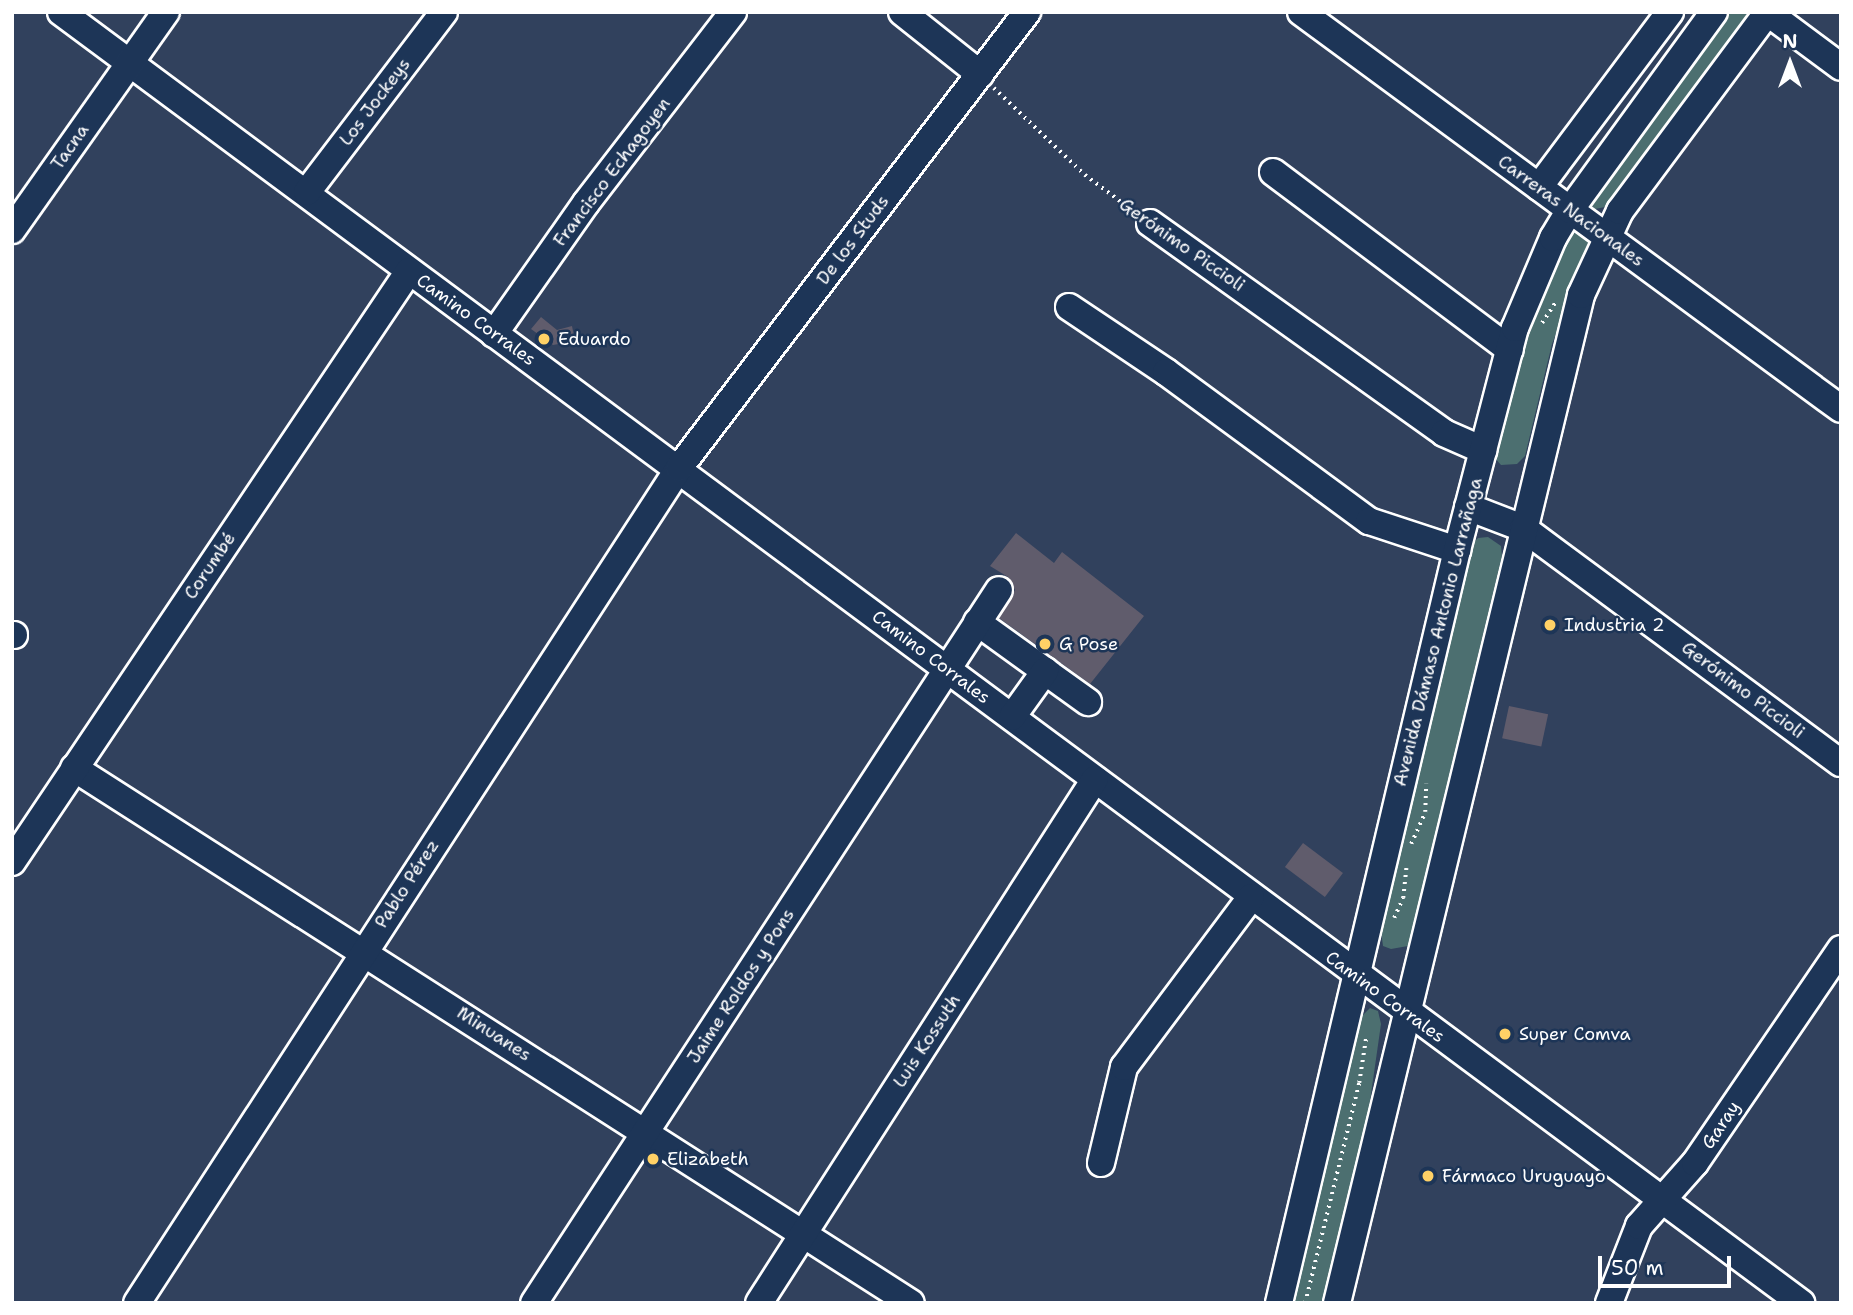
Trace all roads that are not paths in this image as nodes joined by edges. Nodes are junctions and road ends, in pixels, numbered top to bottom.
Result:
1 (61, 12) edge
2 (166, 12) edge
3 (444, 12) edge
4 (733, 12) edge
5 (902, 12) edge
6 (1027, 12) edge
7 (1301, 12) edge
8 (1670, 12) edge
9 (1714, 12) edge
10 (1768, 12) edge
11 (128, 65) junction
12 (1841, 67) edge
13 (980, 74) junction
14 (1273, 172) dead end
15 (1539, 187) junction
16 (307, 192) junction
17 (1570, 210) junction
18 (1150, 223) road end
19 (12, 230) edge
20 (1606, 237) junction
21 (409, 271) junction
22 (1069, 307) dead end
23 (494, 334) junction
24 (1510, 349) junction
25 (1841, 409) edge
26 (1483, 450) junction
27 (679, 468) junction
28 (1468, 507) junction
29 (1523, 528) junction
30 (1457, 550) junction
31 (999, 590) dead end
32 (977, 622) junction
33 (945, 667) junction
34 (1045, 671) junction
35 (1088, 702) dead end
36 (1012, 717) junction
37 (1841, 763) edge
38 (74, 768) junction
39 (1095, 779) junction
40 (12, 862) edge
41 (1251, 897) junction
42 (364, 949) junction
43 (1841, 949) edge
44 (1356, 976) junction
45 (1405, 1011) junction
46 (646, 1133) junction
47 (1101, 1163) dead end
48 (1663, 1199) junction
49 (805, 1231) junction
50 (138, 1303) edge
51 (534, 1303) edge
52 (758, 1303) edge
53 (911, 1303) edge
54 (1279, 1303) edge
55 (1337, 1303) edge
56 (1609, 1303) edge
57 (1801, 1303) edge

1 - 11 street, Camino Corrales
2 - 11 street, Tacna
3 - 16 street, Los Jockeys
4 - 23 street, Francisco Echagoyen
5 - 13 street
6 - 13 street, De los Studs
7 - 15 street, Carreras Nacionales
8 - 15 street
9 - 17 street, Avenida Dámaso Antonio Larrañaga
10 - 12 street
10 - 20 street
11 - 16 street, Camino Corrales
11 - 19 street, Tacna
13 - 27 street, De los Studs
14 - 24 street
15 - 17 street, Carreras Nacionales
16 - 21 street, Camino Corrales
17 - 20 street, Carreras Nacionales
17 - 24 street, Avenida Dámaso Antonio Larrañaga
18 - 26 street, Gerónimo Piccioli
20 - 25 street, Carreras Nacionales
20 - 29 street
21 - 23 street, Camino Corrales
21 - 38 street, Corumbé
22 - 30 street
23 - 27 street, Camino Corrales
24 - 26 street, Avenida Dámaso Antonio Larrañaga
26 - 28 street, Avenida Dámaso Antonio Larrañaga
27 - 33 street, Camino Corrales
27 - 42 street, Pablo Pérez
28 - 29 street, Gerónimo Piccioli
28 - 30 street, Avenida Dámaso Antonio Larrañaga
29 - 37 street, Gerónimo Piccioli
29 - 45 street
30 - 44 street, Avenida Dámaso Antonio Larrañaga
31 - 32 street, Jaime Roldos y Pons
32 - 33 street, Jaime Roldos y Pons
32 - 34 street
33 - 36 street, Camino Corrales
33 - 46 street, Jaime Roldos y Pons
34 - 35 street
34 - 36 street
36 - 39 street, Camino Corrales
38 - 40 street, Corumbé
38 - 42 street, Minuanes
39 - 41 street, Camino Corrales
39 - 49 street, Luis Kossuth
41 - 44 street, Camino Corrales
41 - 47 street
42 - 46 street, Minuanes
42 - 50 street, Pablo Pérez
43 - 48 street, Garay
44 - 45 street, Camino Corrales
44 - 54 street, Avenida Dámaso Antonio Larrañaga
45 - 48 street, Camino Corrales
45 - 55 street
46 - 49 street, Minuanes
46 - 51 street, Jaime Roldos y Pons
48 - 56 street, Garay
48 - 57 street, Camino Corrales
49 - 52 street, Luis Kossuth
49 - 53 street, Minuanes

